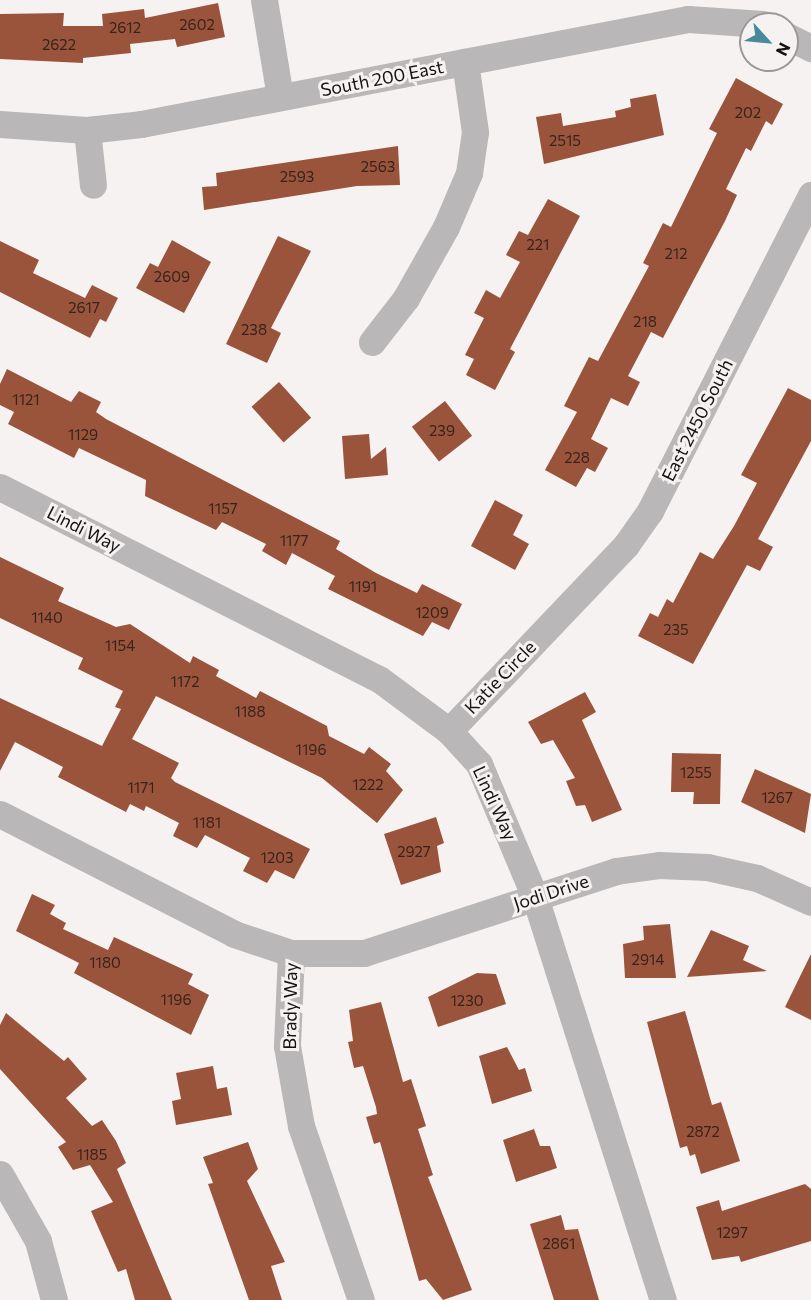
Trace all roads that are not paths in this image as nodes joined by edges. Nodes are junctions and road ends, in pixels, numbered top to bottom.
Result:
1 (264, 0) edge
2 (739, 22) edge
3 (465, 62) junction
4 (280, 97) junction
5 (0, 124) edge
6 (87, 130) junction
7 (93, 185) dead end
8 (811, 195) edge
9 (372, 342) dead end
10 (0, 487) edge
11 (552, 623) joint
12 (449, 731) junction
13 (0, 814) edge
14 (535, 897) junction
15 (811, 902) edge
16 (291, 952) junction
17 (0, 1174) edge
18 (54, 1300) edge
19 (361, 1300) edge
20 (663, 1300) edge

1 - 4 street
2 - 3 street, South 200 East
3 - 4 street, South 200 East
3 - 9 street
4 - 6 street, South 200 East
5 - 6 street, South 200 East
6 - 7 street
8 - 11 street, East 2450 South
10 - 12 street, Lindi Way
11 - 12 street, Katie Circle
12 - 14 street, Lindi Way
13 - 16 street, Brady Way
14 - 15 street, Jodi Drive
14 - 16 street, Jodi Drive
14 - 20 street, Lindi Way
16 - 19 street, Brady Way
17 - 18 street

